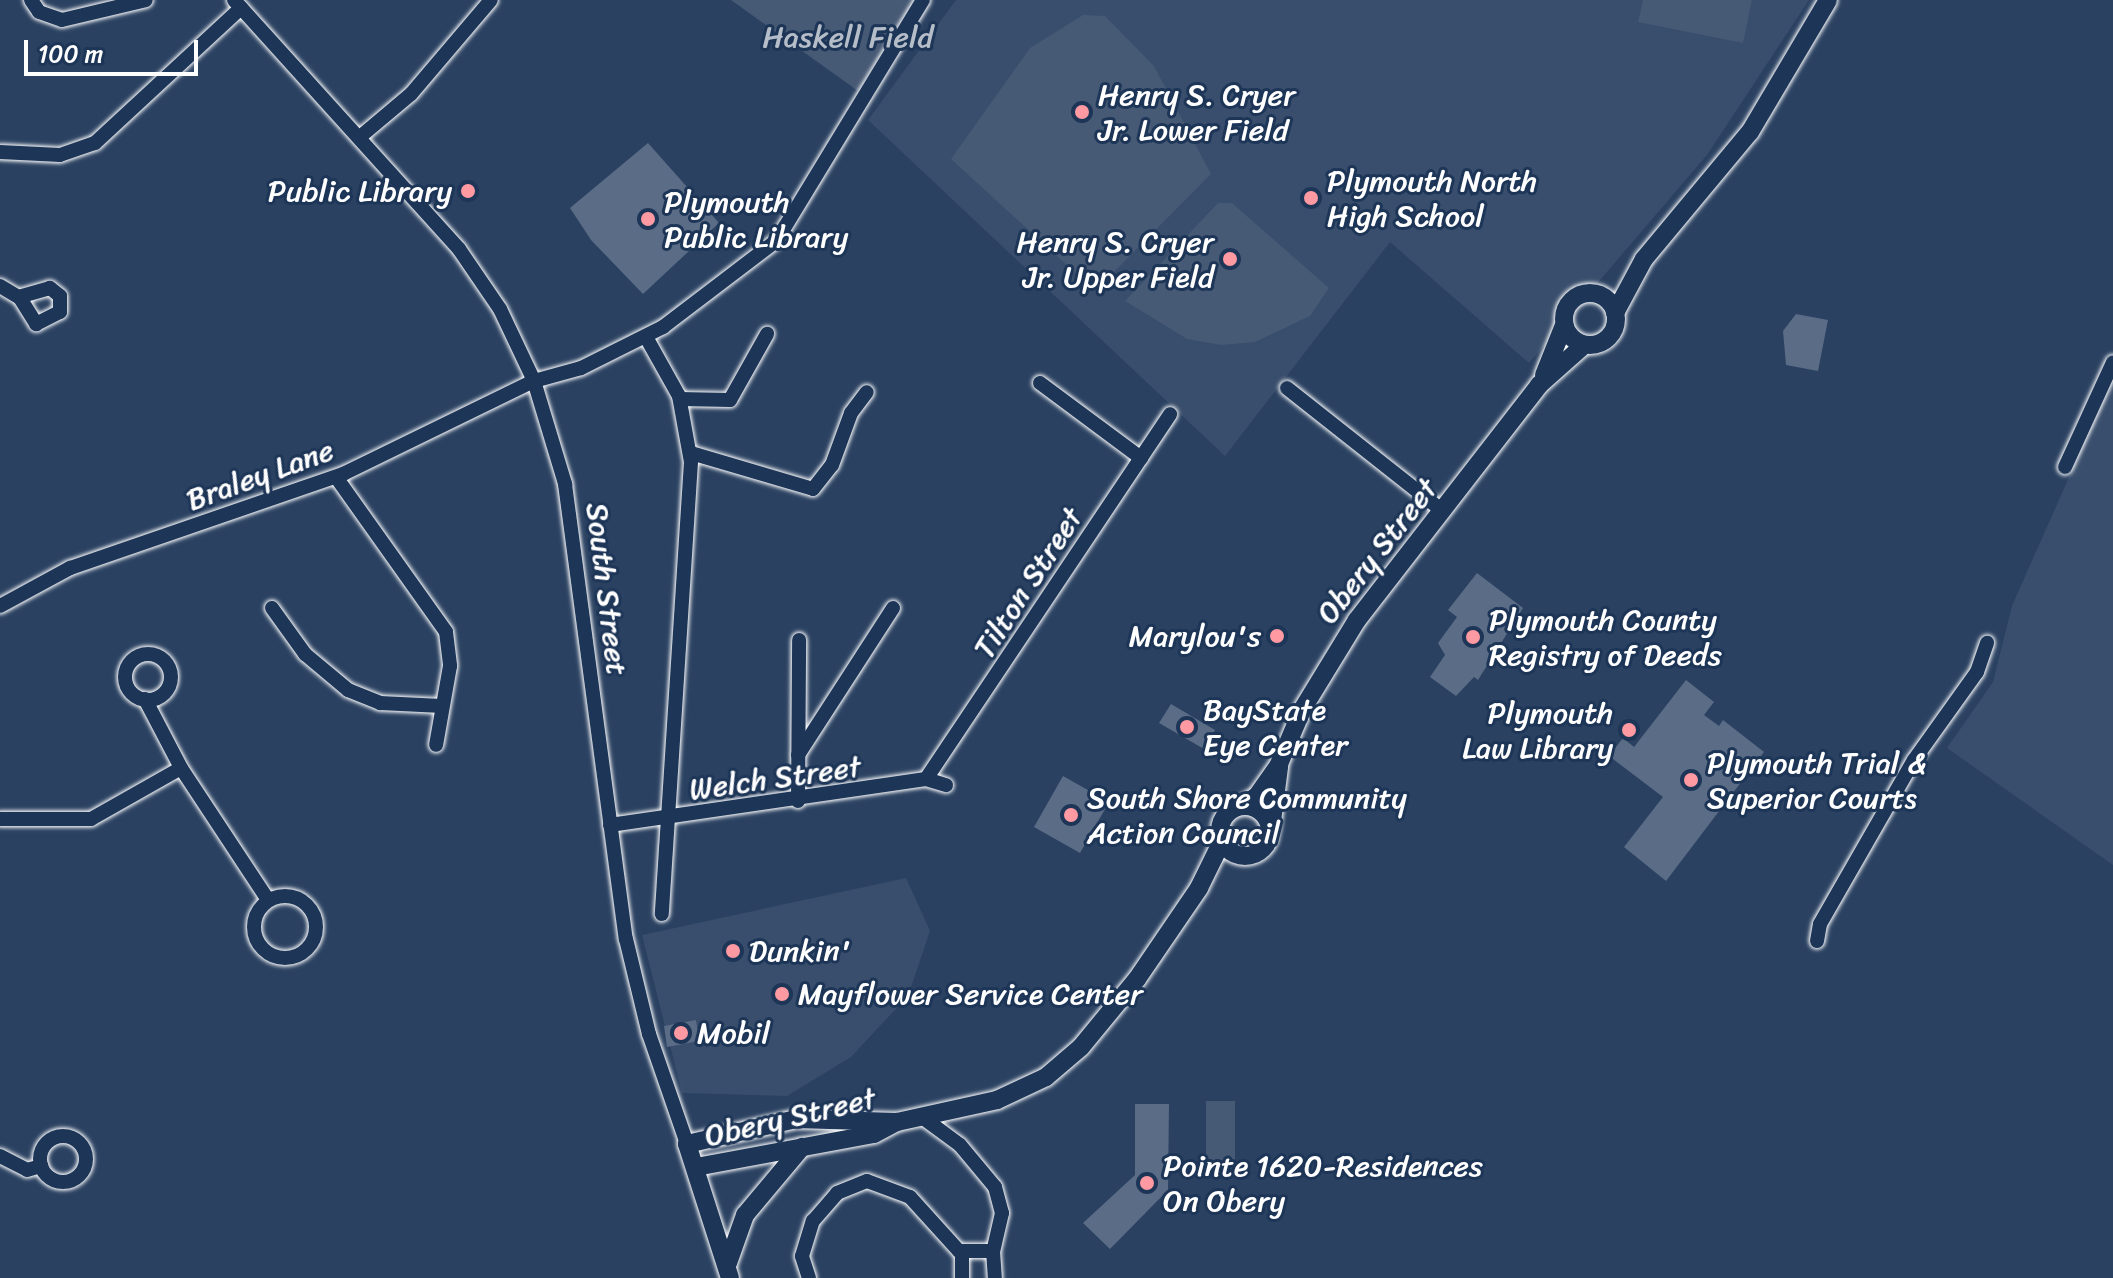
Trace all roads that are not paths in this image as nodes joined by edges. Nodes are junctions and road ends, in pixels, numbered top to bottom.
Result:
1 (31, 0) edge
2 (146, 0) edge
3 (491, 0) edge
4 (923, 0) edge
5 (1828, 0) edge
6 (238, 4) edge
7 (361, 136) junction
8 (0, 152) edge
9 (1644, 259) junction
10 (0, 286) edge
11 (1598, 294) junction
12 (19, 297) dead end
13 (1615, 313) junction
14 (1564, 325) junction
15 (767, 334) dead end
16 (646, 337) junction
17 (1584, 345) junction
18 (2113, 362) edge
19 (534, 381) junction
20 (1040, 383) dead end
21 (1539, 385) junction
22 (1287, 388) dead end
23 (867, 392) dead end
24 (680, 399) junction
25 (1170, 414) dead end
26 (691, 453) junction
27 (1141, 458) junction
28 (2065, 467) dead end
29 (336, 477) junction
30 (1443, 511) junction
31 (0, 606) edge
32 (272, 608) dead end
33 (893, 608) dead end
34 (799, 640) dead end
35 (1987, 643) dead end
36 (145, 699) dead end
37 (442, 706) junction
38 (436, 745) dead end
39 (798, 755) junction
40 (1279, 764) junction
41 (181, 768) junction
42 (926, 779) junction
43 (946, 785) dead end
44 (798, 801) junction
45 (1240, 806) junction
46 (0, 819) edge
47 (669, 820) junction
48 (610, 825) junction
49 (1271, 829) junction
50 (1222, 841) junction
51 (1240, 856) junction
52 (1199, 888) junction
53 (268, 900) junction
54 (662, 914) dead end
55 (1817, 941) dead end
56 (922, 1117) junction
57 (897, 1122) junction
58 (687, 1144) junction
59 (802, 1147) junction
60 (0, 1156) edge
61 (41, 1166) dead end
62 (696, 1167) junction
63 (993, 1251) junction
64 (962, 1253) junction
65 (729, 1272) edge
66 (809, 1278) edge
67 (962, 1278) edge
68 (995, 1278) edge

1 - 2 street
3 - 7 street
4 - 16 street, Braley Lane
5 - 9 main road, Obery Street
6 - 7 street, South Street
6 - 8 street
7 - 19 street, South Street
9 - 11 main road, Obery Street
9 - 13 main road, Obery Street
10 - 12 street
11 - 13 main road
11 - 14 main road, Obery Street
13 - 17 main road, Obery Street
14 - 17 main road
14 - 21 main road, Obery Street
15 - 24 street
16 - 19 street, Braley Lane
16 - 24 street
17 - 21 main road, Obery Street
18 - 28 street
19 - 29 street, Braley Lane
19 - 48 street, South Street
20 - 27 street
21 - 30 main road, Obery Street
22 - 30 street
23 - 26 street
24 - 26 street
25 - 27 street, Tilton Street
26 - 47 street
27 - 42 street, Tilton Street
29 - 31 street, Braley Lane
29 - 37 street
30 - 40 main road, Obery Street
32 - 37 street
33 - 39 street
34 - 39 street
35 - 55 street
36 - 41 street
37 - 38 street
39 - 44 street
40 - 45 main road, Obery Street
40 - 49 main road, Obery Street
41 - 46 street
41 - 53 street
42 - 43 street, Welch Street
42 - 44 street, Welch Street
44 - 47 street, Welch Street
45 - 49 main road
45 - 50 main road, Obery Street
47 - 48 street, Welch Street
47 - 54 street
48 - 58 street, South Street
49 - 51 main road, Obery Street
50 - 51 main road
50 - 52 main road, Obery Street
51 - 52 main road, Obery Street
52 - 56 main road, Obery Street
53 - 53 street
56 - 57 main road, Obery Street
56 - 63 street
57 - 58 main road, Obery Street
57 - 59 main road, Obery Street
58 - 62 main road, South Street
59 - 62 main road, Obery Street
59 - 65 main road
60 - 61 street
62 - 65 main road, South Street
63 - 64 street
63 - 68 street
64 - 66 street
64 - 67 street

